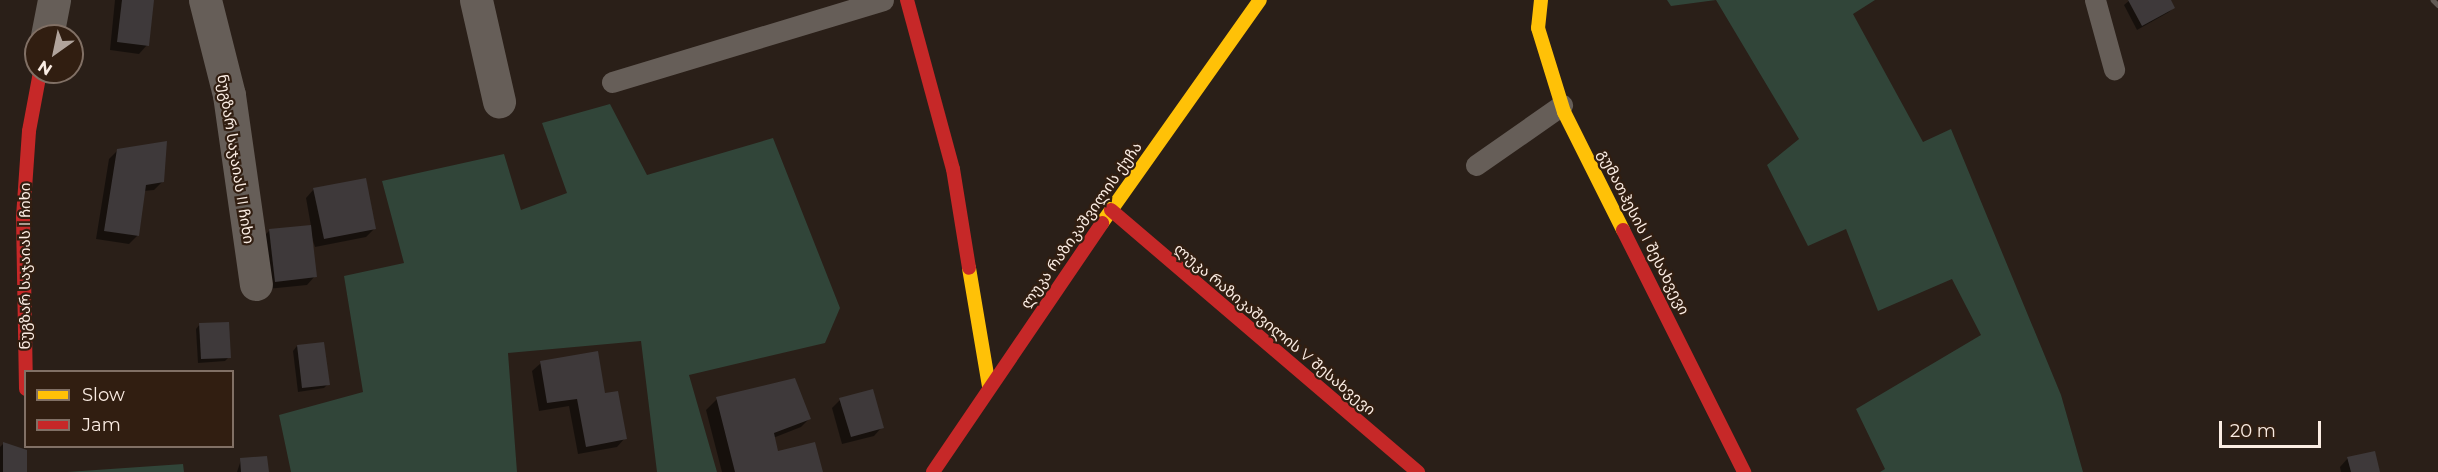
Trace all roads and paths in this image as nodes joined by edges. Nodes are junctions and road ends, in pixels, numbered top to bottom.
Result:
1 (54, 0) edge
2 (205, 0) edge
3 (476, 0) edge
4 (883, 0) edge
5 (907, 0) edge
6 (1260, 0) edge
7 (1541, 0) edge
8 (2095, 0) edge
9 (49, 24) edge
10 (2114, 69) dead end
11 (612, 82) dead end
12 (38, 84) edge
13 (499, 101) dead end
14 (1562, 105) junction
15 (1476, 165) dead end
16 (1111, 210) junction
17 (256, 284) dead end
18 (26, 370) edge
19 (989, 386) junction
20 (933, 472) edge
21 (1418, 472) edge
22 (1744, 472) edge

1 - 9 street
2 - 17 street, ნუგზარ საჯაიას II ჩიხი
3 - 13 street
4 - 11 lane
5 - 19 street
6 - 16 street, ლუკა რაზიკაშვილის ქუჩა
7 - 14 street, გუმათჰესის I შესახვევი
8 - 10 lane
12 - 18 street, ნუგზარ საჯაიას I ჩიხი
14 - 15 lane
14 - 22 street, გუმათჰესის I შესახვევი
16 - 19 street, ლუკა რაზიკაშვილის ქუჩა
16 - 21 street, ლუკა რაზიკაშვილის V შესახვევი
19 - 20 street, ლუკა რაზიკაშვილის ქუჩა

